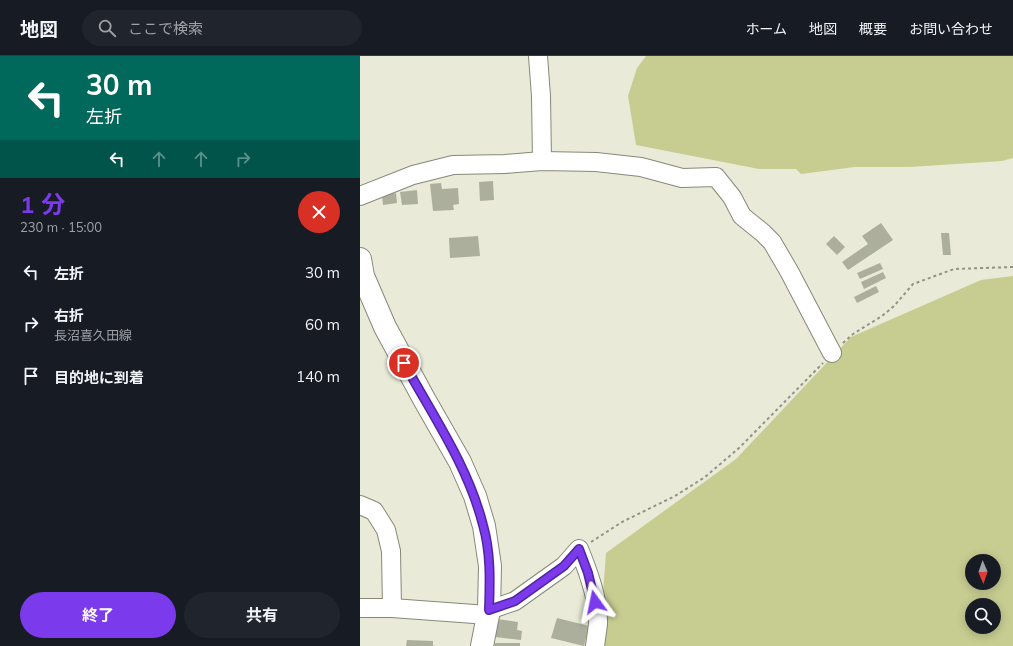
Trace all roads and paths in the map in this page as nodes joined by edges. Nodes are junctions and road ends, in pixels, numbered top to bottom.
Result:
1 (538, 56) edge
2 (542, 161) junction
3 (360, 196) edge
4 (360, 259) edge
5 (1013, 266) edge
6 (832, 352) junction
7 (360, 505) edge
8 (579, 549) junction
9 (360, 608) edge
10 (392, 608) junction
11 (489, 613) junction
12 (482, 646) edge
13 (595, 646) edge

1 - 2 street
2 - 3 street
2 - 6 street
4 - 11 main road
5 - 6 path
6 - 8 path
7 - 10 street
8 - 11 street
8 - 13 street
9 - 10 street
10 - 11 street
11 - 12 main road

